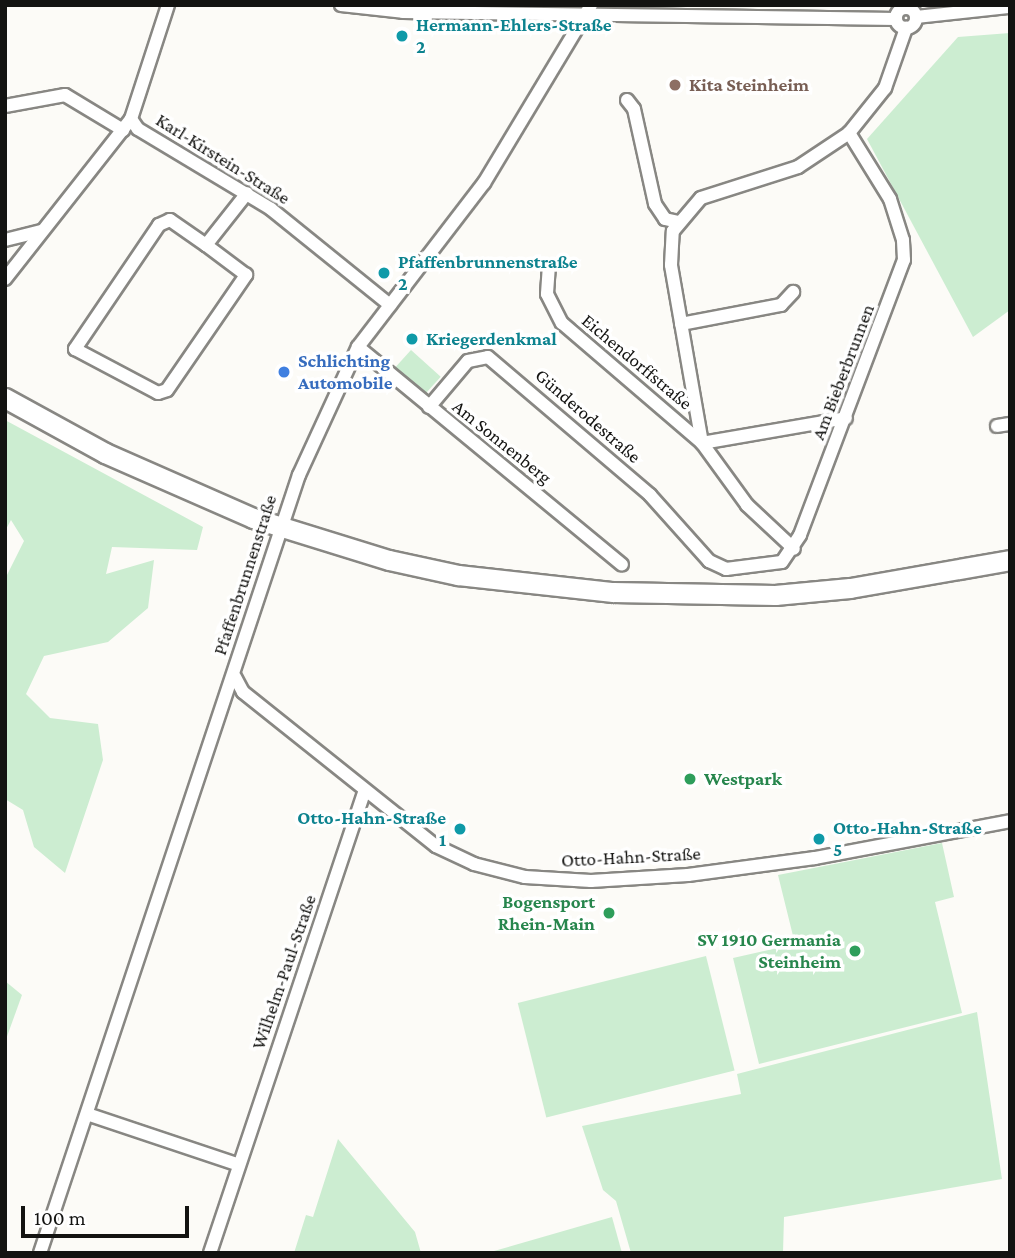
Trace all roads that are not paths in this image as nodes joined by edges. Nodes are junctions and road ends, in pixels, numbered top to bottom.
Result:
1 (168, 5) edge
2 (341, 5) edge
3 (904, 6) edge
4 (1010, 6) edge
5 (363, 7) edge
6 (588, 10) edge
7 (916, 17) junction
8 (901, 24) junction
9 (626, 100) dead end
10 (5, 106) edge
11 (127, 125) junction
12 (849, 132) junction
13 (247, 193) junction
14 (677, 222) junction
15 (42, 231) junction
16 (5, 240) edge
17 (206, 245) junction
18 (549, 265) dead end
19 (5, 279) edge
20 (793, 292) dead end
21 (390, 305) junction
22 (681, 324) junction
23 (358, 347) junction
24 (5, 398) edge
25 (429, 407) junction
26 (846, 418) junction
27 (702, 443) junction
28 (278, 527) junction
29 (794, 549) junction
30 (1010, 559) edge
31 (622, 565) dead end
32 (235, 677) junction
33 (365, 791) junction
34 (1010, 821) edge
35 (87, 1114) junction
36 (239, 1165) junction
37 (40, 1253) edge
38 (210, 1253) edge

1 - 11 street, Karl-Kirstein-Straße
2 - 5 street
3 - 7 street
3 - 8 street
4 - 7 street
5 - 6 street
6 - 8 street
6 - 21 street, Pfaffenbrunnenstraße
7 - 8 street
8 - 12 street
9 - 14 street
10 - 11 street
11 - 13 street, Karl-Kirstein-Straße
11 - 15 street
12 - 14 street
12 - 26 street, Am Bieberbrunnen
13 - 17 street
13 - 21 street, Karl-Kirstein-Straße
14 - 22 street
15 - 16 street
15 - 19 street
17 - 17 street
18 - 27 street, Eichendorffstraße
20 - 22 street
21 - 23 street, Pfaffenbrunnenstraße
22 - 27 street
23 - 25 street, Am Sonnenberg
23 - 28 street, Pfaffenbrunnenstraße
24 - 28 main road
25 - 29 street, Günderodestraße
25 - 31 street, Am Sonnenberg
26 - 27 street
26 - 29 street, Am Bieberbrunnen
27 - 29 street
28 - 30 main road
28 - 32 street, Pfaffenbrunnenstraße
32 - 33 street, Otto-Hahn-Straße
32 - 35 street, Pfaffenbrunnenstraße
33 - 34 street, Otto-Hahn-Straße
33 - 36 street, Wilhelm-Paul-Straße
35 - 36 street
35 - 37 street, Pfaffenbrunnenstraße
36 - 38 street, Wilhelm-Paul-Straße

